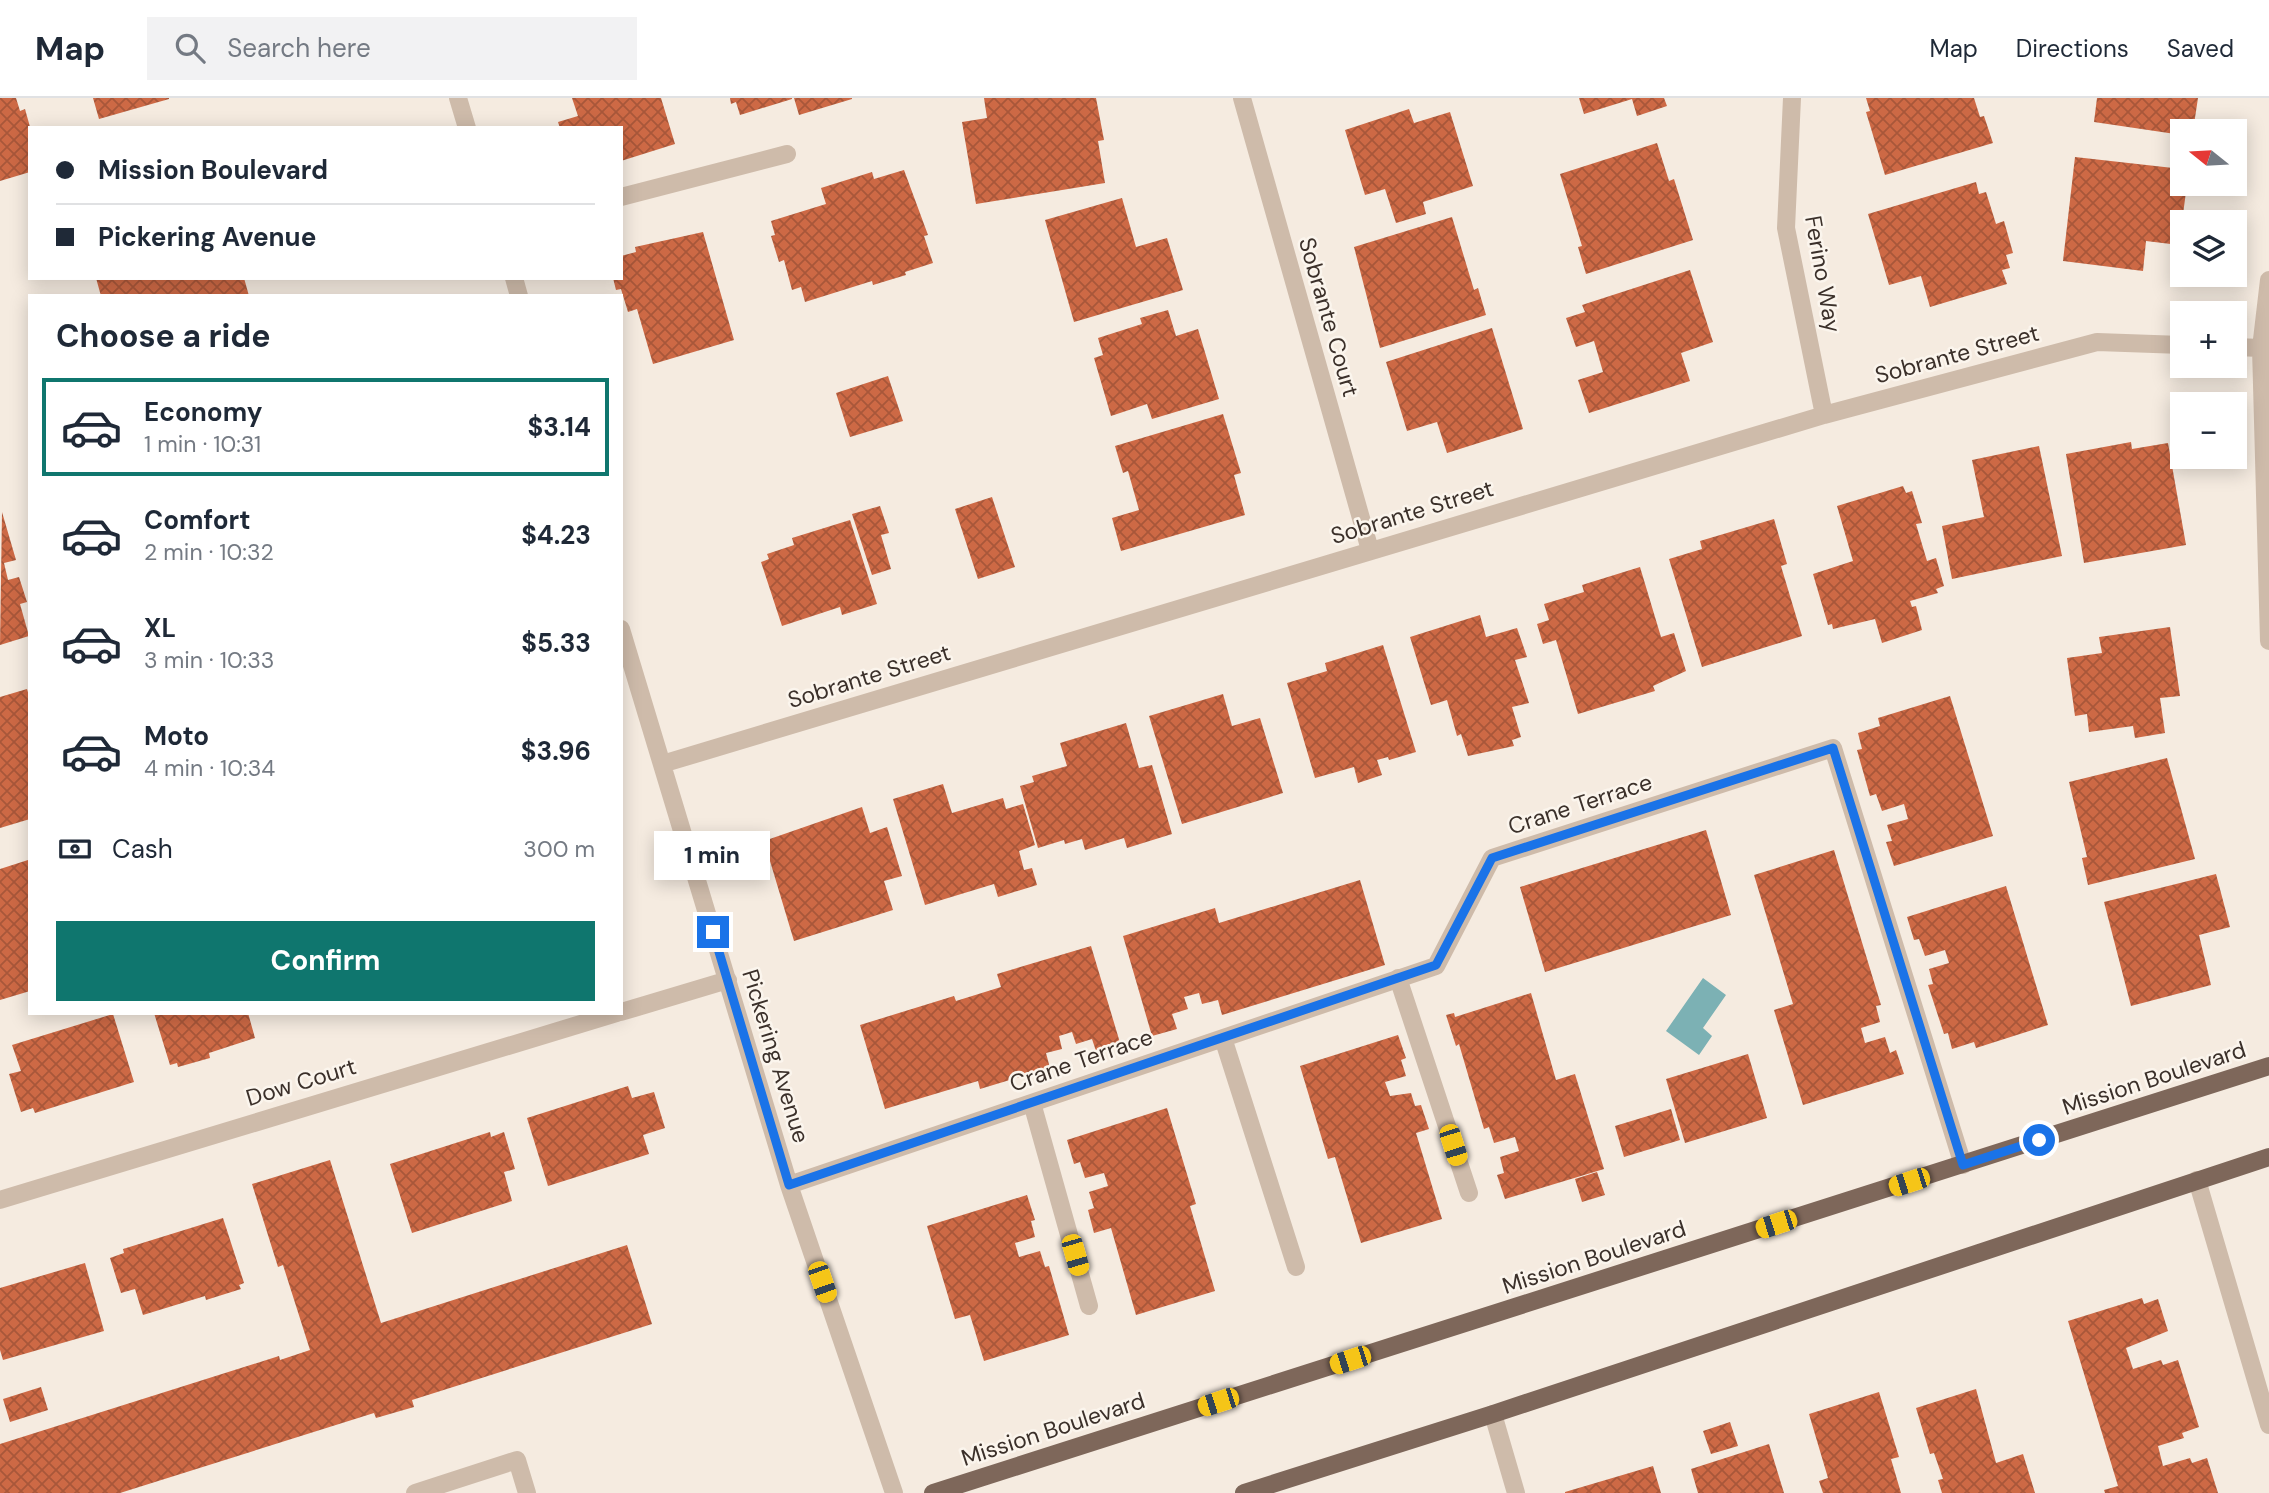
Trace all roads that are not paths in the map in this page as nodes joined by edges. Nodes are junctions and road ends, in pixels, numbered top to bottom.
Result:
1 (458, 98) edge
2 (1242, 98) edge
3 (1792, 98) edge
4 (466, 126) edge
5 (788, 154) dead end
6 (623, 196) edge
7 (2269, 280) edge
8 (2170, 345) edge
9 (2247, 347) edge
10 (2261, 348) junction
11 (1824, 415) junction
12 (1370, 550) junction
13 (2268, 635) edge
14 (625, 655) edge
15 (662, 764) junction
16 (1398, 978) junction
17 (728, 980) junction
18 (623, 1012) edge
19 (612, 1015) edge
20 (1223, 1038) junction
21 (2269, 1066) edge
22 (1032, 1102) junction
23 (2269, 1157) edge
24 (1963, 1165) junction
25 (2197, 1180) junction
26 (789, 1185) junction
27 (1469, 1192) dead end
28 (0, 1200) edge
29 (1296, 1267) dead end
30 (1089, 1306) dead end
31 (1493, 1414) junction
32 (2269, 1425) edge
33 (415, 1493) edge
34 (527, 1493) edge
35 (894, 1493) edge
36 (933, 1493) edge
37 (1244, 1493) edge
38 (1516, 1493) edge

1 - 4 street
2 - 12 street, Sobrante Court
3 - 11 street, Ferino Way
5 - 6 street
7 - 10 street
8 - 11 street, Sobrante Street
9 - 10 street
10 - 13 street
11 - 12 street, Sobrante Street
12 - 15 street, Sobrante Street
14 - 15 street, Pickering Avenue
15 - 17 street, Pickering Avenue
16 - 20 street, Crane Terrace
16 - 24 street, Crane Terrace
16 - 27 street
17 - 18 street, Dow Court
17 - 26 street, Pickering Avenue
19 - 28 street, Dow Court
20 - 22 street, Crane Terrace
20 - 29 street
21 - 24 main road, Mission Boulevard
22 - 26 street, Crane Terrace
22 - 30 street
23 - 25 main road
24 - 36 main road, Mission Boulevard
25 - 31 main road
25 - 32 street
26 - 35 street, Pickering Avenue
31 - 37 main road
31 - 38 street
33 - 34 street

